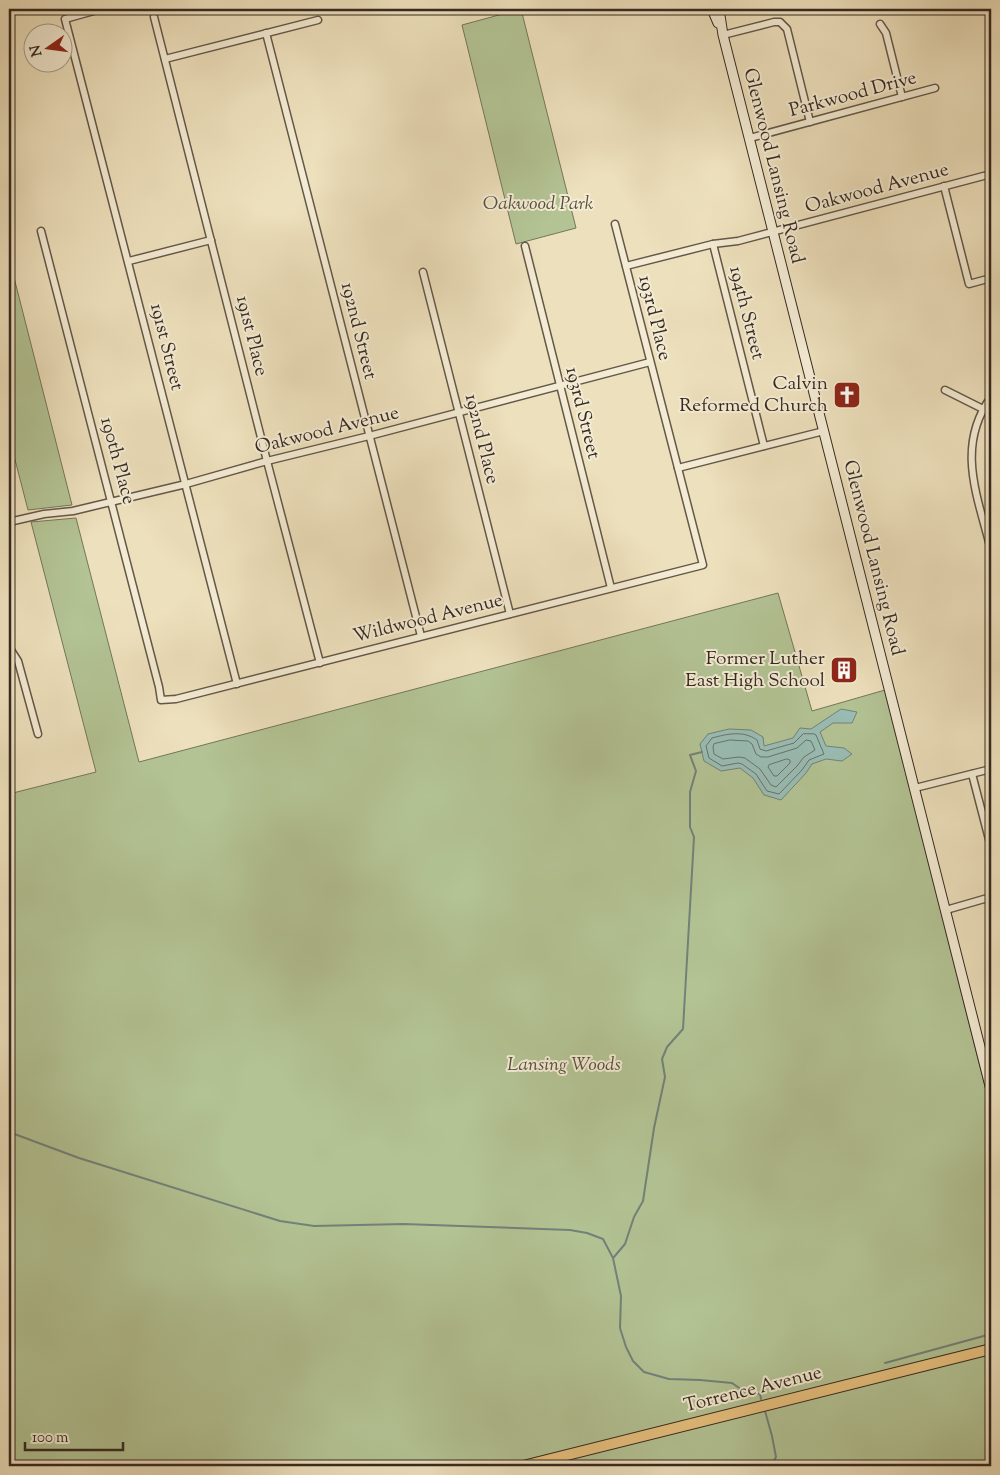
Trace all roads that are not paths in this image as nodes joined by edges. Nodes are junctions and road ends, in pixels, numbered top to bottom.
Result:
1 (101, 9) edge
2 (712, 9) edge
3 (720, 9) edge
4 (154, 17) dead end
5 (318, 20) dead end
6 (880, 24) dead end
7 (266, 33) junction
8 (723, 35) junction
9 (164, 59) junction
10 (935, 88) dead end
11 (902, 97) junction
12 (810, 122) junction
13 (750, 138) junction
14 (991, 174) edge
15 (944, 186) junction
16 (615, 224) dead end
17 (41, 230) dead end
18 (773, 232) junction
19 (211, 240) junction
20 (713, 244) junction
21 (525, 246) dead end
22 (129, 261) junction
23 (626, 266) junction
24 (423, 272) dead end
25 (991, 278) edge
26 (650, 362) junction
27 (560, 386) junction
28 (945, 390) dead end
29 (991, 397) edge
30 (983, 409) junction
31 (459, 413) junction
32 (824, 431) junction
33 (369, 436) junction
34 (764, 446) junction
35 (266, 461) junction
36 (678, 468) junction
37 (186, 484) junction
38 (112, 501) junction
39 (9, 522) edge
40 (991, 550) edge
41 (703, 565) joint
42 (611, 588) junction
43 (510, 614) junction
44 (422, 636) junction
45 (9, 647) edge
46 (320, 663) junction
47 (237, 684) junction
48 (161, 700) joint
49 (38, 734) dead end
50 (991, 769) edge
51 (972, 774) junction
52 (915, 788) junction
53 (991, 847) edge
54 (991, 897) edge
55 (946, 910) junction
56 (991, 1090) edge
57 (991, 1349) edge
58 (523, 1466) edge

1 - 22 street, 191st Street
2 - 8 main road, Glenwood Lansing Road
3 - 8 main road, Glenwood Lansing Road
4 - 9 street, 191st Place
5 - 7 street
6 - 11 street
7 - 9 street
7 - 33 street, 192nd Street
8 - 12 street
8 - 13 main road, Glenwood Lansing Road
9 - 19 street, 191st Place
10 - 11 street, Parkwood Drive
11 - 12 street, Parkwood Drive
12 - 13 street, Parkwood Drive
13 - 18 main road, Glenwood Lansing Road
14 - 15 street, Oakwood Avenue
15 - 18 street, Oakwood Avenue
15 - 25 street
16 - 23 street, 193rd Place
17 - 38 street, 190th Place
18 - 20 street, Oakwood Avenue
18 - 32 main road, Glenwood Lansing Road
19 - 22 street
19 - 35 street, 191st Place
20 - 23 street, Oakwood Avenue
20 - 34 street, 194th Street
21 - 27 street, 193rd Street
22 - 37 street, 191st Street
23 - 26 street, 193rd Place
24 - 31 street, 192nd Place
26 - 27 street, Oakwood Avenue
26 - 36 street, 193rd Place
27 - 31 street, Oakwood Avenue
27 - 42 street, 193rd Street
28 - 30 street
29 - 30 street
30 - 40 street
31 - 33 street, Oakwood Avenue
31 - 43 street, 192nd Place
32 - 34 street
32 - 52 main road, Glenwood Lansing Road
33 - 35 street, Oakwood Avenue
33 - 44 street, 192nd Street
34 - 36 street
35 - 37 street, Oakwood Avenue
35 - 46 street, 191st Place
36 - 41 street, 193rd Place
37 - 38 street, Oakwood Avenue
37 - 47 street, 191st Street
38 - 39 street, Oakwood Avenue
38 - 48 street, 190th Place
41 - 42 street, Wildwood Avenue
42 - 43 street, Wildwood Avenue
43 - 44 street, Wildwood Avenue
44 - 46 street, Wildwood Avenue
45 - 49 street
46 - 47 street, Wildwood Avenue
47 - 48 street, Wildwood Avenue
50 - 51 street
51 - 52 street
51 - 53 street
52 - 55 main road, Glenwood Lansing Road
54 - 55 street
55 - 56 main road, Glenwood Lansing Road
57 - 58 main road, Torrence Avenue

